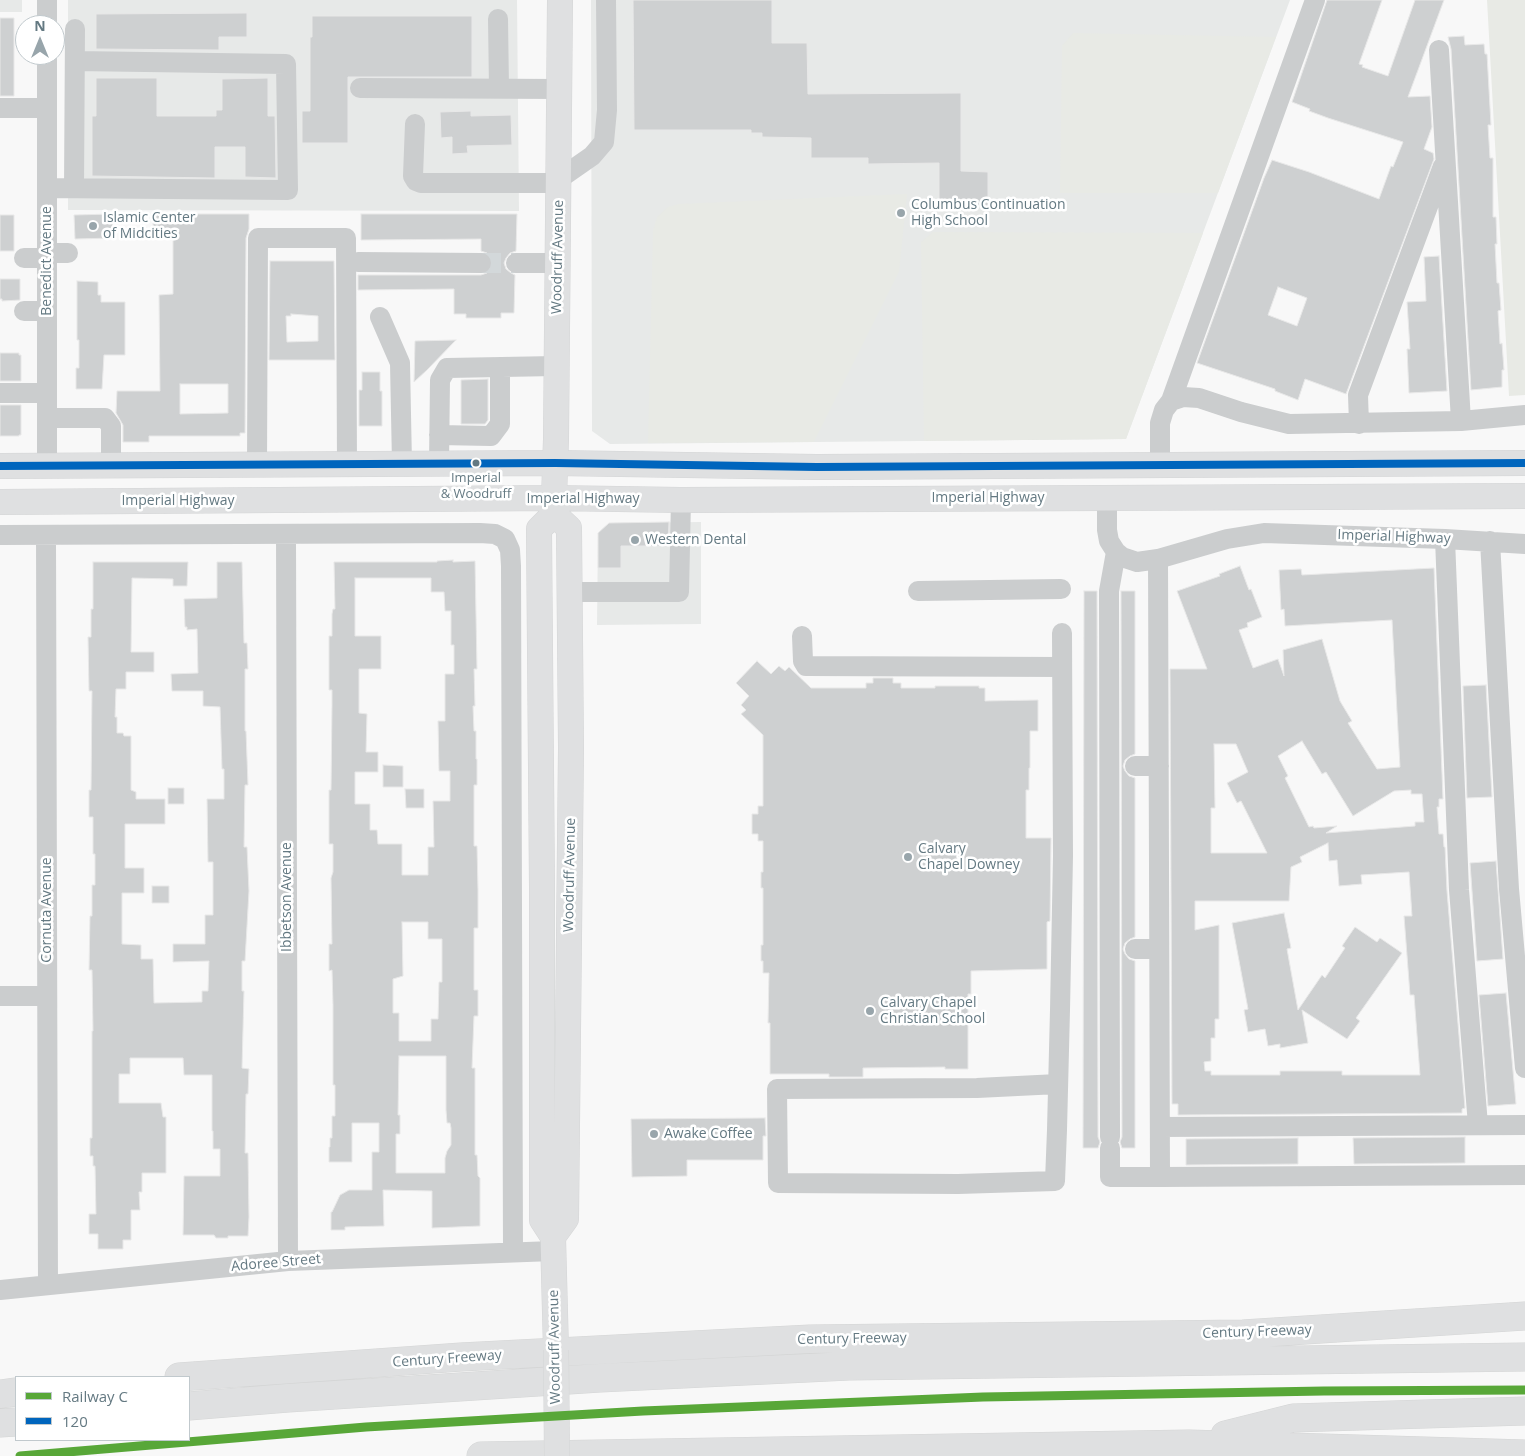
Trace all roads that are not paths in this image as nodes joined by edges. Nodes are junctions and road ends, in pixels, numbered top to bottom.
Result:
1 (47, 0) edge
2 (560, 0) edge
3 (606, 0) edge
4 (1315, 0) edge
5 (47, 15) edge
6 (498, 19) dead end
7 (76, 29) dead end
8 (1439, 50) dead end
9 (75, 61) junction
10 (47, 65) edge
11 (360, 88) dead end
12 (499, 88) junction
13 (560, 89) junction
14 (0, 108) edge
15 (47, 108) junction
16 (415, 124) dead end
17 (1445, 160) junction
18 (559, 181) junction
19 (47, 188) junction
20 (74, 188) junction
21 (68, 253) dead end
22 (47, 256) junction
23 (24, 258) dead end
24 (358, 262) dead end
25 (481, 263) tunnel mouth
26 (516, 263) tunnel mouth
27 (558, 263) junction
28 (24, 311) dead end
29 (47, 311) junction
30 (380, 317) dead end
31 (556, 366) junction
32 (500, 367) junction
33 (0, 393) edge
34 (47, 393) junction
35 (1171, 401) junction
36 (1525, 415) edge
37 (47, 418) junction
38 (1461, 421) junction
39 (1359, 424) junction
40 (439, 435) junction
41 (1525, 463) edge
42 (402, 464) junction
43 (440, 464) junction
44 (555, 464) junction
45 (256, 465) junction
46 (347, 465) junction
47 (1160, 465) junction
48 (0, 466) edge
49 (47, 466) junction
50 (111, 466) junction
51 (0, 487) edge
52 (1525, 496) edge
53 (1107, 498) junction
54 (681, 500) junction
55 (0, 502) edge
56 (554, 506) junction
57 (286, 534) junction
58 (0, 535) edge
59 (46, 535) junction
60 (1445, 539) junction
61 (1490, 541) junction
62 (1525, 544) edge
63 (1116, 552) junction
64 (1158, 559) junction
65 (1061, 589) dead end
66 (918, 591) dead end
67 (570, 592) junction
68 (1062, 633) dead end
69 (802, 636) dead end
70 (1062, 667) junction
71 (1135, 766) dead end
72 (1159, 766) junction
73 (542, 888) junction
74 (570, 888) junction
75 (1135, 949) dead end
76 (1159, 949) junction
77 (0, 996) edge
78 (47, 996) junction
79 (1525, 1068) edge
80 (1058, 1084) junction
81 (1478, 1125) junction
82 (1525, 1125) edge
83 (1160, 1126) junction
84 (1525, 1175) edge
85 (1160, 1177) junction
86 (553, 1244) junction
87 (513, 1252) junction
88 (288, 1261) junction
89 (48, 1285) junction
90 (0, 1290) edge
91 (1525, 1316) edge
92 (1243, 1334) junction
93 (1525, 1347) edge
94 (1525, 1356) edge
95 (190, 1376) edge
96 (15, 1392) edge
97 (0, 1394) edge
98 (190, 1406) edge
99 (1525, 1411) edge
100 (15, 1422) edge
101 (0, 1423) edge
102 (1189, 1444) junction
103 (1525, 1454) edge
104 (482, 1456) edge
105 (557, 1456) edge

1 - 5 street
2 - 13 main road, Woodruff Avenue
3 - 18 street
4 - 35 street
6 - 12 street
7 - 9 street
8 - 17 street
9 - 20 street
9 - 20 street
10 - 15 street, Benedict Avenue
11 - 12 street
12 - 13 street
13 - 18 main road, Woodruff Avenue
14 - 15 street
15 - 19 street, Benedict Avenue
16 - 18 street
17 - 38 street
17 - 39 street
18 - 27 main road, Woodruff Avenue
19 - 20 street
19 - 22 street, Benedict Avenue
21 - 22 street
22 - 23 street
22 - 29 street, Benedict Avenue
24 - 25 street
26 - 27 street
27 - 31 main road, Woodruff Avenue
28 - 29 street
29 - 34 street, Benedict Avenue
30 - 42 street
31 - 32 street
31 - 44 main road, Woodruff Avenue
32 - 40 street
32 - 40 street
33 - 34 street
34 - 37 street, Benedict Avenue
35 - 39 street
35 - 47 street
36 - 38 street
37 - 49 street, Benedict Avenue
37 - 50 street
38 - 39 street
40 - 43 street
41 - 47 main road
42 - 43 main road
42 - 46 main road
43 - 44 main road
44 - 47 main road
44 - 56 main road, Woodruff Avenue
45 - 46 main road
45 - 46 street
45 - 50 main road
48 - 49 main road
49 - 50 main road
49 - 51 main road
52 - 53 main road, Imperial Highway
53 - 54 main road, Imperial Highway
53 - 63 street
54 - 56 main road, Imperial Highway
54 - 67 street
55 - 56 main road, Imperial Highway
56 - 67 main road, Woodruff Avenue
56 - 73 main road, Woodruff Avenue
57 - 59 street
57 - 87 street
57 - 88 street, Ibbetson Avenue
58 - 59 street
59 - 78 street, Cornuta Avenue
60 - 61 street, Imperial Highway
60 - 64 street, Imperial Highway
60 - 81 street
61 - 62 street, Imperial Highway
61 - 79 street
63 - 64 street, Imperial Highway
63 - 85 street
64 - 72 street
65 - 66 street
67 - 74 main road, Woodruff Avenue
68 - 70 street
69 - 70 street
70 - 80 street
71 - 72 street
72 - 76 street
73 - 74 street
73 - 86 main road, Woodruff Avenue
74 - 86 main road, Woodruff Avenue
75 - 76 street
76 - 83 street
77 - 78 street
78 - 89 street, Cornuta Avenue
80 - 80 street
81 - 82 street
81 - 83 street
83 - 85 street
84 - 85 street
86 - 87 street, Adoree Street
86 - 105 main road, Woodruff Avenue, bridge
87 - 88 street, Adoree Street
88 - 89 street, Adoree Street
89 - 90 street, Adoree Street
91 - 92 highway, Century Freeway
92 - 93 highway
92 - 95 highway, Century Freeway
94 - 98 highway
96 - 97 highway
99 - 102 highway
100 - 101 highway
102 - 103 highway
102 - 104 highway

